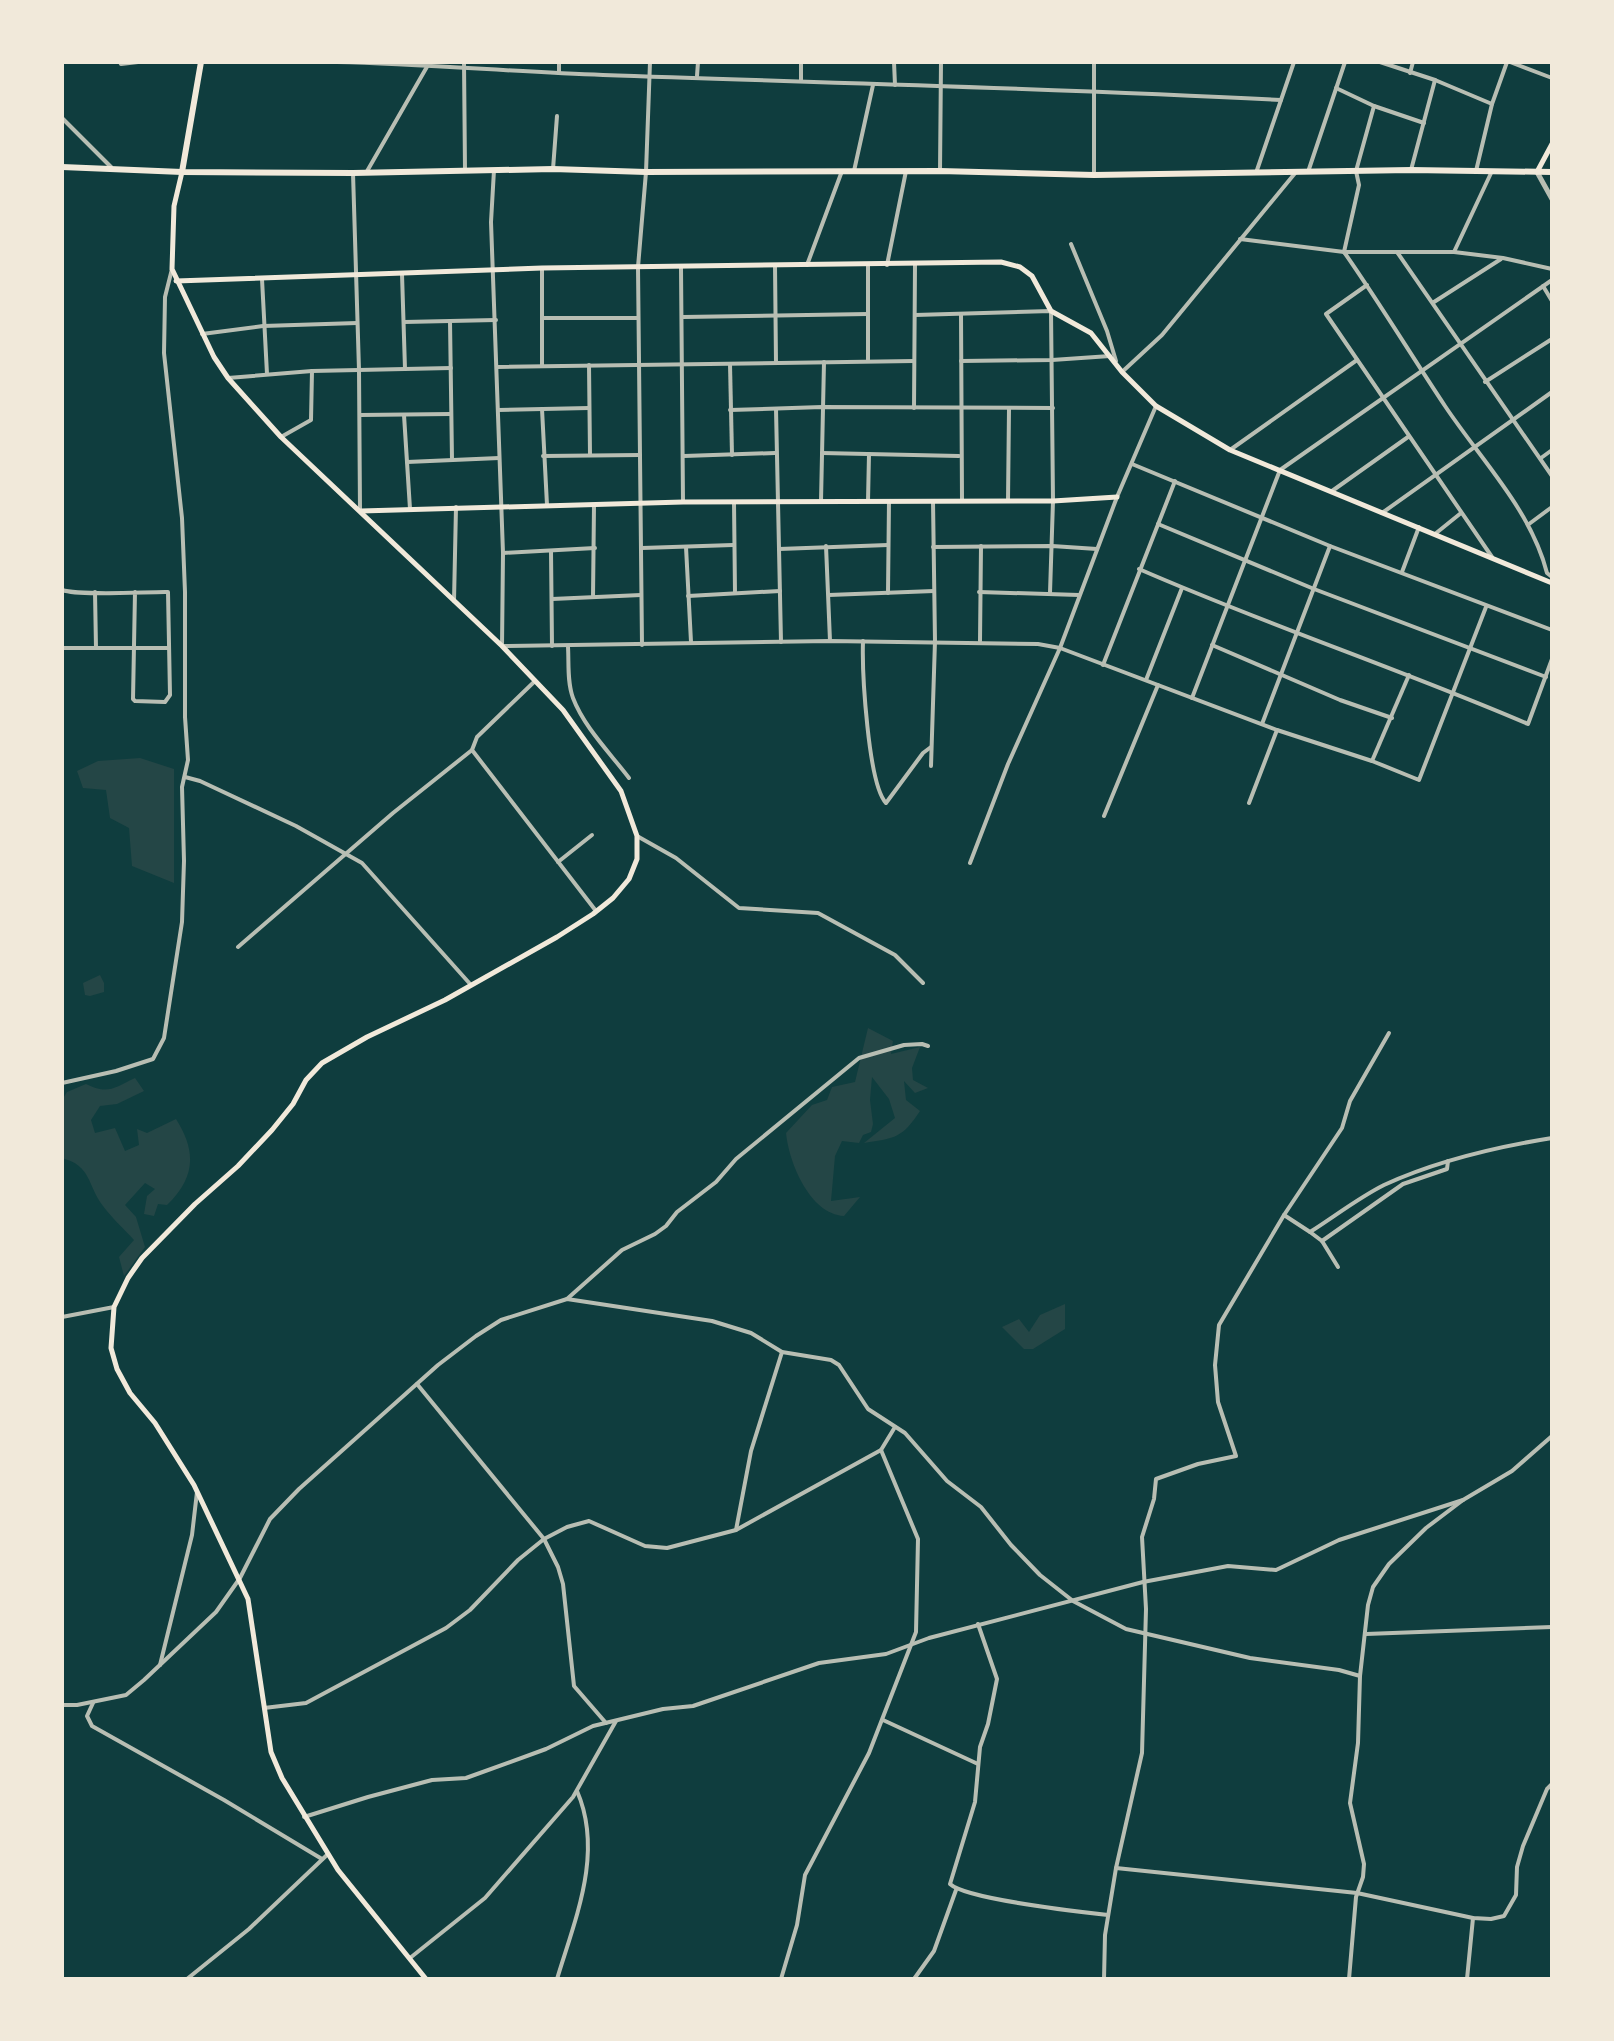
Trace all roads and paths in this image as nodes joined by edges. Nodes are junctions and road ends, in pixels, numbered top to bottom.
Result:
1 (120, 62) edge
2 (138, 62) edge
3 (201, 62) edge
4 (337, 62) edge
5 (371, 62) edge
6 (511, 62) edge
7 (559, 62) edge
8 (650, 62) edge
9 (698, 62) edge
10 (801, 62) edge
11 (894, 62) edge
12 (941, 62) edge
13 (1094, 62) edge
14 (1294, 62) edge
15 (1345, 62) edge
16 (1380, 62) edge
17 (1413, 62) edge
18 (1509, 62) edge
19 (464, 64) edge
20 (428, 65) junction
21 (511, 69) junction
22 (559, 73) junction
23 (1410, 73) junction
24 (649, 76) junction
25 (697, 76) junction
26 (1552, 78) edge
27 (1435, 80) junction
28 (801, 81) junction
29 (873, 85) junction
30 (895, 85) junction
31 (940, 87) junction
32 (1336, 88) junction
33 (1093, 90) junction
34 (1281, 100) junction
35 (1492, 104) junction
36 (1374, 106) junction
37 (557, 116) dead end
38 (62, 118) edge
39 (1424, 123) junction
40 (1552, 144) edge
41 (62, 167) edge
42 (112, 169) junction
43 (553, 169) junction
44 (465, 170) junction
45 (494, 170) junction
46 (1411, 170) junction
47 (842, 171) junction
48 (854, 171) junction
49 (906, 171) junction
50 (940, 171) junction
51 (1356, 171) junction
52 (1476, 171) junction
53 (1492, 171) junction
54 (182, 172) junction
55 (646, 172) junction
56 (1296, 172) junction
57 (1308, 172) junction
58 (1537, 172) junction
59 (1552, 172) edge
60 (353, 173) junction
61 (366, 173) junction
62 (1256, 173) junction
63 (1094, 175) junction
64 (1552, 199) edge
65 (1240, 239) junction
66 (1071, 244) dead end
67 (1344, 252) junction
68 (1397, 252) junction
69 (1454, 252) junction
70 (1503, 258) junction
71 (775, 265) junction
72 (807, 265) junction
73 (868, 265) junction
74 (887, 265) junction
75 (915, 265) junction
76 (638, 267) junction
77 (542, 268) junction
78 (681, 268) junction
79 (172, 269) junction
80 (1552, 269) edge
81 (494, 270) junction
82 (402, 274) junction
83 (356, 275) junction
84 (262, 279) junction
85 (1552, 280) edge
86 (176, 281) junction
87 (1367, 285) junction
88 (1543, 286) junction
89 (1552, 301) edge
90 (1434, 302) junction
91 (1051, 311) junction
92 (868, 314) junction
93 (961, 314) junction
94 (915, 315) junction
95 (776, 316) junction
96 (683, 317) junction
97 (543, 318) junction
98 (638, 318) junction
99 (496, 320) junction
100 (450, 321) junction
101 (404, 322) junction
102 (357, 323) junction
103 (263, 326) junction
104 (202, 334) junction
105 (1552, 339) edge
106 (1462, 343) junction
107 (1110, 356) junction
108 (1052, 360) junction
109 (1357, 360) junction
110 (868, 361) junction
111 (914, 361) junction
112 (961, 361) junction
113 (824, 362) junction
114 (776, 363) junction
115 (684, 364) junction
116 (730, 364) junction
117 (1116, 364) junction
118 (589, 365) junction
119 (639, 365) junction
120 (542, 366) junction
121 (497, 367) junction
122 (451, 368) junction
123 (405, 369) junction
124 (359, 370) junction
125 (1422, 370) junction
126 (312, 371) junction
127 (1122, 372) junction
128 (267, 374) junction
129 (228, 378) junction
130 (1485, 382) junction
131 (1552, 392) edge
132 (1383, 399) junction
133 (1156, 406) junction
134 (822, 407) junction
135 (961, 407) junction
136 (589, 408) junction
137 (914, 408) junction
138 (1053, 408) junction
139 (542, 409) junction
140 (776, 409) junction
141 (1009, 409) junction
142 (498, 410) junction
143 (730, 410) junction
144 (451, 414) junction
145 (360, 415) junction
146 (404, 415) junction
147 (1514, 418) junction
148 (281, 437) junction
149 (1408, 437) junction
150 (1474, 447) junction
151 (1230, 450) junction
152 (1552, 450) edge
153 (775, 453) junction
154 (821, 453) junction
155 (869, 454) junction
156 (590, 455) junction
157 (640, 455) junction
158 (732, 455) junction
159 (543, 456) junction
160 (684, 456) junction
161 (959, 456) junction
162 (499, 458) junction
163 (1540, 458) junction
164 (452, 460) junction
165 (407, 462) junction
166 (1132, 464) junction
167 (1280, 470) junction
168 (1435, 476) junction
169 (1552, 476) edge
170 (1175, 481) junction
171 (1330, 493) junction
172 (1117, 497) junction
173 (962, 500) junction
174 (777, 501) junction
175 (821, 501) junction
176 (868, 501) junction
177 (889, 501) junction
178 (933, 501) junction
179 (1008, 501) junction
180 (1053, 501) junction
181 (683, 502) junction
182 (734, 502) junction
183 (641, 504) junction
184 (547, 505) junction
185 (594, 505) junction
186 (456, 507) junction
187 (501, 507) junction
188 (1552, 507) edge
189 (410, 509) junction
190 (360, 511) junction
191 (1382, 513) junction
192 (1461, 513) junction
193 (1262, 517) junction
194 (1158, 524) junction
195 (1529, 524) junction
196 (1419, 527) junction
197 (1435, 534) junction
198 (733, 545) junction
199 (888, 545) junction
200 (826, 546) junction
201 (981, 546) junction
202 (1052, 546) junction
203 (1330, 546) junction
204 (686, 547) junction
205 (933, 547) junction
206 (595, 548) junction
207 (642, 548) junction
208 (779, 549) junction
209 (1097, 549) junction
210 (551, 551) junction
211 (503, 553) junction
212 (1492, 557) junction
213 (1246, 560) junction
214 (1139, 569) junction
215 (1402, 572) junction
216 (1552, 580) edge
217 (1182, 588) junction
218 (1314, 589) junction
219 (62, 590) edge
220 (780, 591) junction
221 (934, 591) junction
222 (95, 592) junction
223 (135, 592) junction
224 (979, 592) junction
225 (735, 593) junction
226 (888, 593) junction
227 (1050, 593) junction
228 (641, 595) junction
229 (829, 595) junction
230 (1079, 595) junction
231 (688, 596) junction
232 (593, 597) junction
233 (551, 600) junction
234 (454, 603) junction
235 (1227, 605) junction
236 (1486, 607) junction
237 (1552, 630) edge
238 (1298, 631) junction
239 (830, 641) junction
240 (863, 641) junction
241 (935, 641) junction
242 (980, 641) junction
243 (691, 642) junction
244 (781, 642) junction
245 (642, 645) junction
246 (1212, 645) junction
247 (502, 646) junction
248 (552, 646) junction
249 (568, 646) junction
250 (134, 647) junction
251 (62, 648) edge
252 (96, 648) junction
253 (169, 648) junction
254 (1060, 648) junction
255 (1470, 650) junction
256 (1552, 659) edge
257 (1103, 665) junction
258 (1281, 674) junction
259 (1409, 675) junction
260 (1547, 677) junction
261 (535, 680) junction
262 (1146, 680) junction
263 (1158, 685) junction
264 (1453, 692) junction
265 (1192, 698) junction
266 (1392, 718) junction
267 (1262, 724) junction
268 (1277, 730) junction
269 (933, 746) junction
270 (472, 750) junction
271 (1372, 761) junction
272 (931, 766) dead end
273 (185, 777) junction
274 (629, 778) dead end
275 (1249, 803) dead end
276 (1104, 816) dead end
277 (592, 835) dead end
278 (637, 836) junction
279 (349, 853) junction
280 (558, 862) junction
281 (970, 863) dead end
282 (596, 911) junction
283 (238, 947) dead end
284 (923, 983) dead end
285 (471, 985) junction
286 (1389, 1033) dead end
287 (928, 1046) dead end
288 (62, 1083) edge
289 (1552, 1138) edge
290 (1448, 1161) junction
291 (1284, 1215) junction
292 (1310, 1232) junction
293 (1322, 1241) junction
294 (1338, 1267) dead end
295 (567, 1299) junction
296 (114, 1307) junction
297 (62, 1317) edge
298 (782, 1352) junction
299 (417, 1384) junction
300 (896, 1427) junction
301 (1552, 1436) edge
302 (881, 1450) junction
303 (197, 1492) junction
304 (1463, 1500) junction
305 (736, 1530) junction
306 (544, 1539) junction
307 (240, 1578) junction
308 (1143, 1582) junction
309 (1073, 1601) junction
310 (978, 1624) junction
311 (1552, 1627) edge
312 (1144, 1634) junction
313 (1366, 1634) junction
314 (912, 1645) junction
315 (160, 1666) junction
316 (1360, 1676) junction
317 (93, 1703) junction
318 (62, 1705) edge
319 (264, 1708) junction
320 (616, 1720) junction
321 (883, 1720) junction
322 (606, 1723) junction
323 (978, 1764) junction
324 (1552, 1784) edge
325 (577, 1791) junction
326 (304, 1817) junction
327 (328, 1854) junction
328 (322, 1859) junction
329 (1116, 1868) junction
330 (956, 1890) junction
331 (1357, 1893) junction
332 (1108, 1915) junction
333 (1473, 1918) junction
334 (410, 1958) junction
335 (187, 1979) edge
336 (426, 1979) edge
337 (557, 1979) edge
338 (781, 1979) edge
339 (914, 1979) edge
340 (1104, 1979) edge
341 (1349, 1979) edge
342 (1467, 1979) edge

1 - 2 street
3 - 54 main road
4 - 5 street
5 - 20 street
6 - 21 street
7 - 22 street
8 - 24 street
9 - 25 street
10 - 28 street
11 - 30 street
12 - 31 street
13 - 33 street
14 - 34 street
15 - 32 street
16 - 23 street
17 - 23 street
18 - 26 street
18 - 35 street
19 - 20 street
19 - 21 street
19 - 44 street
20 - 61 street
21 - 22 street
22 - 24 street
23 - 27 street
24 - 25 street
24 - 55 street
25 - 28 street
27 - 35 street
27 - 39 street
28 - 29 street
29 - 30 street
29 - 48 street
30 - 31 street
31 - 33 street
31 - 50 street
32 - 36 street
32 - 57 street
33 - 34 street
33 - 63 street
34 - 62 street
35 - 52 street
36 - 39 street
36 - 51 street
37 - 43 street
38 - 42 street
39 - 46 street
40 - 58 main road
41 - 42 main road
42 - 54 main road
43 - 45 main road
43 - 55 main road
44 - 45 main road
44 - 61 main road
45 - 81 street
46 - 51 main road
46 - 52 main road
47 - 48 main road
47 - 55 main road
47 - 72 street
48 - 49 main road
49 - 50 main road
49 - 74 street
50 - 63 main road
51 - 57 main road
51 - 67 street
52 - 53 main road
53 - 58 main road
53 - 69 street
54 - 60 main road
54 - 79 main road
55 - 76 street
56 - 57 main road
56 - 62 main road
56 - 65 street
58 - 59 main road
58 - 64 street
60 - 61 main road
60 - 83 street
62 - 63 main road
65 - 67 street
65 - 127 street
66 - 117 street
67 - 68 street
67 - 87 street
68 - 69 street
68 - 90 street
69 - 70 street
70 - 80 street
70 - 90 street
71 - 72 main road
71 - 78 main road
71 - 95 street
72 - 73 main road
73 - 74 main road
73 - 92 street
74 - 75 main road
75 - 91 main road
75 - 94 street
76 - 77 main road
76 - 78 main road
76 - 98 street
77 - 81 main road
77 - 97 street
78 - 96 street
79 - 86 main road
79 - 273 street
81 - 82 main road
81 - 99 street
82 - 83 main road
82 - 101 street
83 - 84 main road
83 - 102 street
84 - 86 main road
84 - 103 street
85 - 88 street
86 - 104 main road
87 - 109 street
87 - 125 street
88 - 89 street
88 - 106 street
90 - 106 street
91 - 93 street
91 - 107 main road
91 - 108 street
92 - 95 street
92 - 110 street
93 - 94 street
93 - 112 street
94 - 111 street
95 - 96 street
95 - 114 street
96 - 115 street
97 - 98 street
97 - 120 street
98 - 119 street
99 - 100 street
99 - 121 street
100 - 101 street
100 - 122 street
101 - 123 street
102 - 103 street
102 - 124 street
103 - 104 street
103 - 128 street
104 - 129 main road
105 - 130 street
106 - 125 street
106 - 130 street
107 - 108 street
107 - 117 main road
108 - 112 street
108 - 138 street
109 - 132 street
109 - 151 street
110 - 111 street
110 - 113 street
111 - 137 street
112 - 135 street
113 - 114 street
113 - 134 street
114 - 116 street
115 - 116 street
115 - 119 street
115 - 160 street
116 - 143 street
117 - 127 main road
118 - 119 street
118 - 120 street
118 - 136 street
119 - 157 street
120 - 121 street
121 - 142 street
122 - 123 street
122 - 144 street
123 - 124 street
124 - 126 street
124 - 145 street
125 - 132 street
125 - 150 street
126 - 128 street
126 - 148 street
127 - 133 main road
128 - 129 street
129 - 148 main road
130 - 147 street
131 - 147 street
132 - 149 street
132 - 167 street
133 - 151 main road
133 - 166 street
134 - 137 street
134 - 140 street
134 - 154 street
135 - 137 street
135 - 141 street
135 - 161 street
136 - 139 street
136 - 156 street
138 - 141 street
138 - 180 street
139 - 142 street
139 - 159 street
140 - 143 street
140 - 153 street
141 - 179 street
142 - 162 street
143 - 158 street
144 - 146 street
144 - 164 street
145 - 146 street
145 - 190 street
146 - 165 street
147 - 150 street
147 - 163 street
148 - 190 main road
149 - 168 street
149 - 171 street
150 - 168 street
150 - 195 street
151 - 167 main road
152 - 163 street
153 - 158 street
153 - 174 street
154 - 155 street
154 - 175 street
155 - 161 street
155 - 176 street
156 - 157 street
156 - 159 street
157 - 183 street
158 - 160 street
159 - 184 street
160 - 181 street
161 - 173 street
162 - 164 street
162 - 187 street
163 - 169 street
164 - 165 street
165 - 189 street
166 - 170 street
166 - 172 street
167 - 171 main road
167 - 193 street
168 - 191 street
168 - 192 street
170 - 193 street
170 - 194 street
171 - 191 main road
172 - 180 main road
172 - 209 street
173 - 178 main road
173 - 179 main road
174 - 175 main road
174 - 182 main road
174 - 208 street
175 - 176 main road
176 - 177 main road
177 - 178 main road
177 - 199 street
178 - 205 street
179 - 180 main road
180 - 202 street
181 - 182 main road
181 - 183 main road
182 - 198 street
183 - 185 main road
183 - 207 street
184 - 185 main road
184 - 187 main road
185 - 206 street
186 - 187 main road
186 - 189 main road
186 - 234 street
187 - 211 street
188 - 195 street
189 - 190 main road
190 - 234 main road
191 - 196 main road
192 - 197 street
192 - 212 street
193 - 203 street
193 - 213 street
194 - 213 street
194 - 214 street
195 - 216 street
196 - 197 main road
196 - 215 street
197 - 212 main road
198 - 204 street
198 - 225 street
199 - 200 street
199 - 226 street
200 - 208 street
200 - 229 street
201 - 202 street
201 - 205 street
201 - 224 street
202 - 209 street
202 - 227 street
203 - 215 street
203 - 218 street
204 - 207 street
204 - 231 street
205 - 221 street
206 - 210 street
206 - 232 street
207 - 228 street
208 - 220 street
209 - 230 street
210 - 211 street
210 - 233 street
211 - 247 street
212 - 216 main road
213 - 218 street
213 - 235 street
214 - 217 street
214 - 257 street
215 - 236 street
217 - 235 street
217 - 262 street
218 - 238 street
218 - 255 street
219 - 222 street
220 - 225 street
220 - 244 street
221 - 226 street
221 - 241 street
222 - 223 street
222 - 252 street
223 - 250 street
223 - 253 street
224 - 227 street
224 - 242 street
225 - 231 street
226 - 229 street
227 - 230 street
228 - 232 street
228 - 245 street
229 - 239 street
230 - 254 street
231 - 243 street
232 - 233 street
233 - 248 street
234 - 247 main road
235 - 238 street
235 - 246 street
236 - 237 street
236 - 255 street
238 - 258 street
238 - 259 street
239 - 240 street
239 - 244 street
240 - 241 street
240 - 269 street
241 - 242 street
241 - 269 street
242 - 254 street
243 - 244 street
243 - 245 street
245 - 249 street
246 - 258 street
246 - 265 street
247 - 248 street
247 - 261 main road
248 - 249 street
249 - 274 street
250 - 252 street
250 - 253 street
250 - 253 street
251 - 252 street
254 - 257 street
254 - 281 street
255 - 260 street
255 - 264 street
256 - 260 street
257 - 262 street
258 - 266 street
258 - 267 street
259 - 264 street
259 - 266 street
260 - 264 street
261 - 270 street
261 - 278 main road
262 - 263 street
263 - 265 street
263 - 276 street
264 - 271 street
265 - 267 street
266 - 271 street
267 - 268 street
268 - 271 street
268 - 275 street
269 - 272 street
270 - 279 street
270 - 280 street
273 - 279 street
273 - 288 street
277 - 280 street
278 - 282 main road
278 - 284 street
279 - 283 street
279 - 285 street
280 - 282 street
282 - 285 main road
285 - 296 main road
286 - 291 street
287 - 295 street
289 - 290 street
290 - 292 street
290 - 293 street
291 - 292 street
291 - 308 street
292 - 293 street
293 - 294 street
295 - 298 street
295 - 299 street
296 - 297 street
296 - 303 main road
298 - 300 street
298 - 305 street
299 - 306 street
299 - 307 street
300 - 302 street
300 - 309 street
301 - 304 street
302 - 305 street
302 - 314 street
303 - 307 main road
303 - 315 street
304 - 308 street
304 - 313 street
305 - 306 street
306 - 319 street
306 - 322 street
307 - 315 street
307 - 319 main road
308 - 309 street
308 - 312 street
309 - 310 street
309 - 312 street
310 - 314 street
310 - 323 street
311 - 313 street
312 - 316 street
312 - 329 street
313 - 316 street
314 - 320 street
314 - 321 street
315 - 317 street
316 - 331 street
317 - 318 street
317 - 328 street
319 - 326 main road
320 - 322 street
320 - 325 street
321 - 323 street
321 - 338 street
322 - 326 street
323 - 330 street
324 - 333 street
325 - 334 street
325 - 337 street
326 - 327 main road
327 - 328 street
327 - 334 main road
328 - 335 street
329 - 331 street
329 - 332 street
330 - 332 street
330 - 339 street
331 - 333 street
331 - 341 street
332 - 340 street
333 - 342 street
334 - 336 main road

